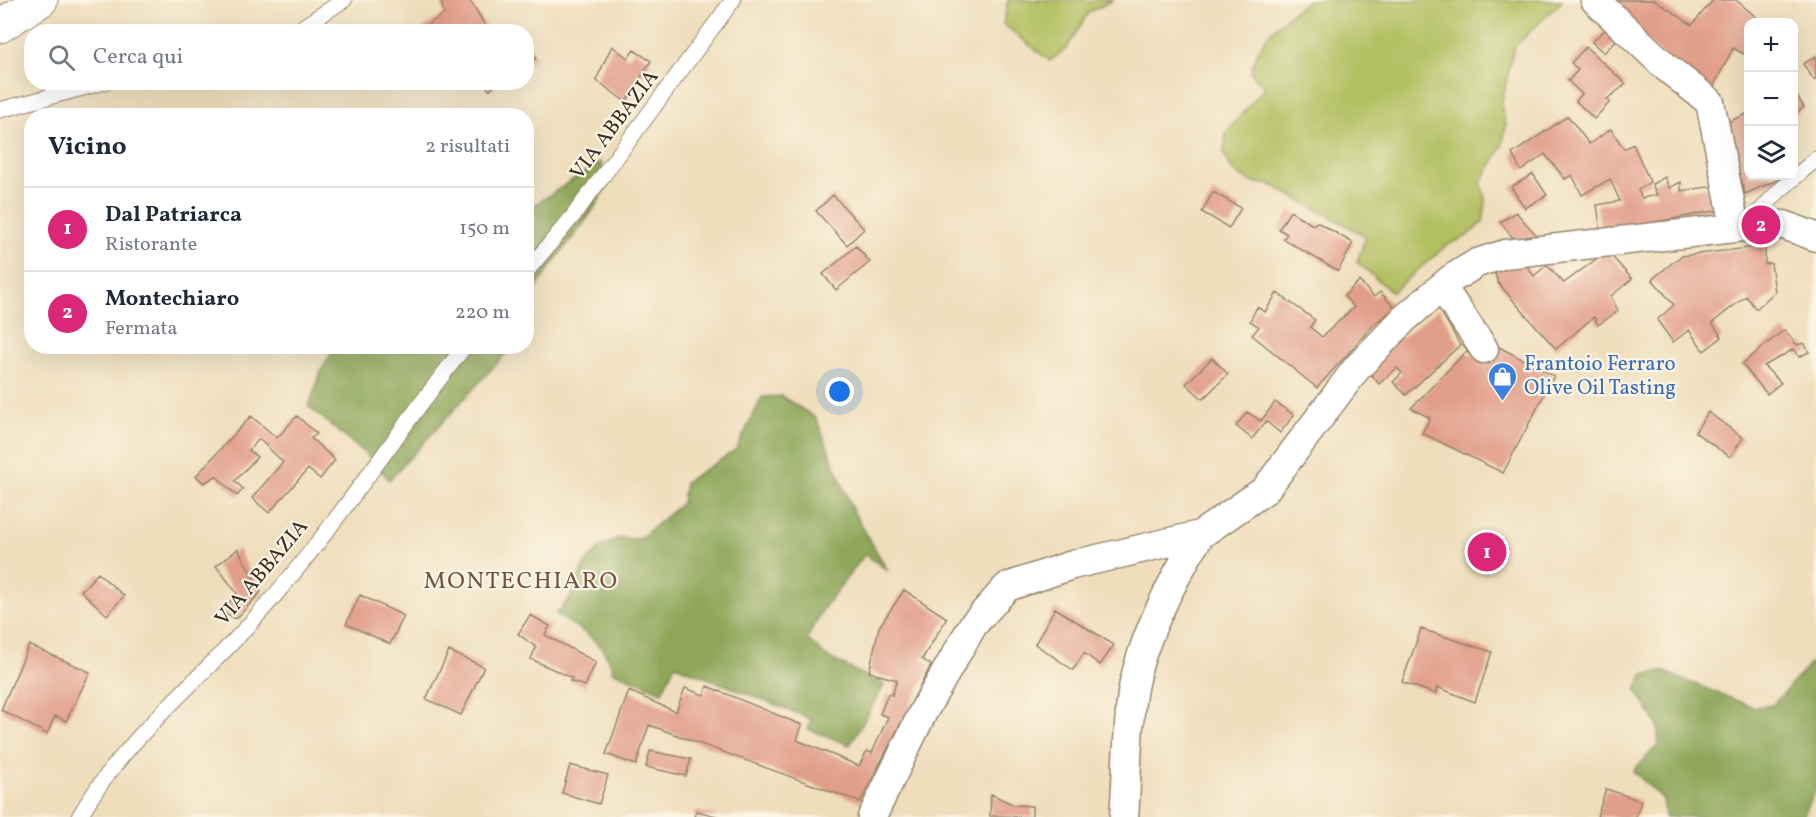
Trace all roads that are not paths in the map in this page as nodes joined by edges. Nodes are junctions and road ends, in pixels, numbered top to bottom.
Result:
1 (41, 0) edge
2 (344, 0) edge
3 (733, 0) edge
4 (1595, 0) edge
5 (307, 24) edge
6 (0, 26) edge
7 (75, 90) edge
8 (0, 110) edge
9 (1816, 159) edge
10 (1741, 226) junction
11 (1816, 237) edge
12 (534, 262) edge
13 (1442, 287) junction
14 (1484, 349) dead end
15 (459, 354) edge
16 (1200, 535) junction
17 (79, 817) edge
18 (872, 817) edge
19 (1124, 817) edge

1 - 6 main road
2 - 5 lane
3 - 12 lane, VIA ABBAZIA
4 - 10 street
7 - 8 lane
9 - 10 lane
10 - 11 street
10 - 13 street
13 - 14 street
13 - 16 street
15 - 17 lane, VIA ABBAZIA
16 - 18 street
16 - 19 street

